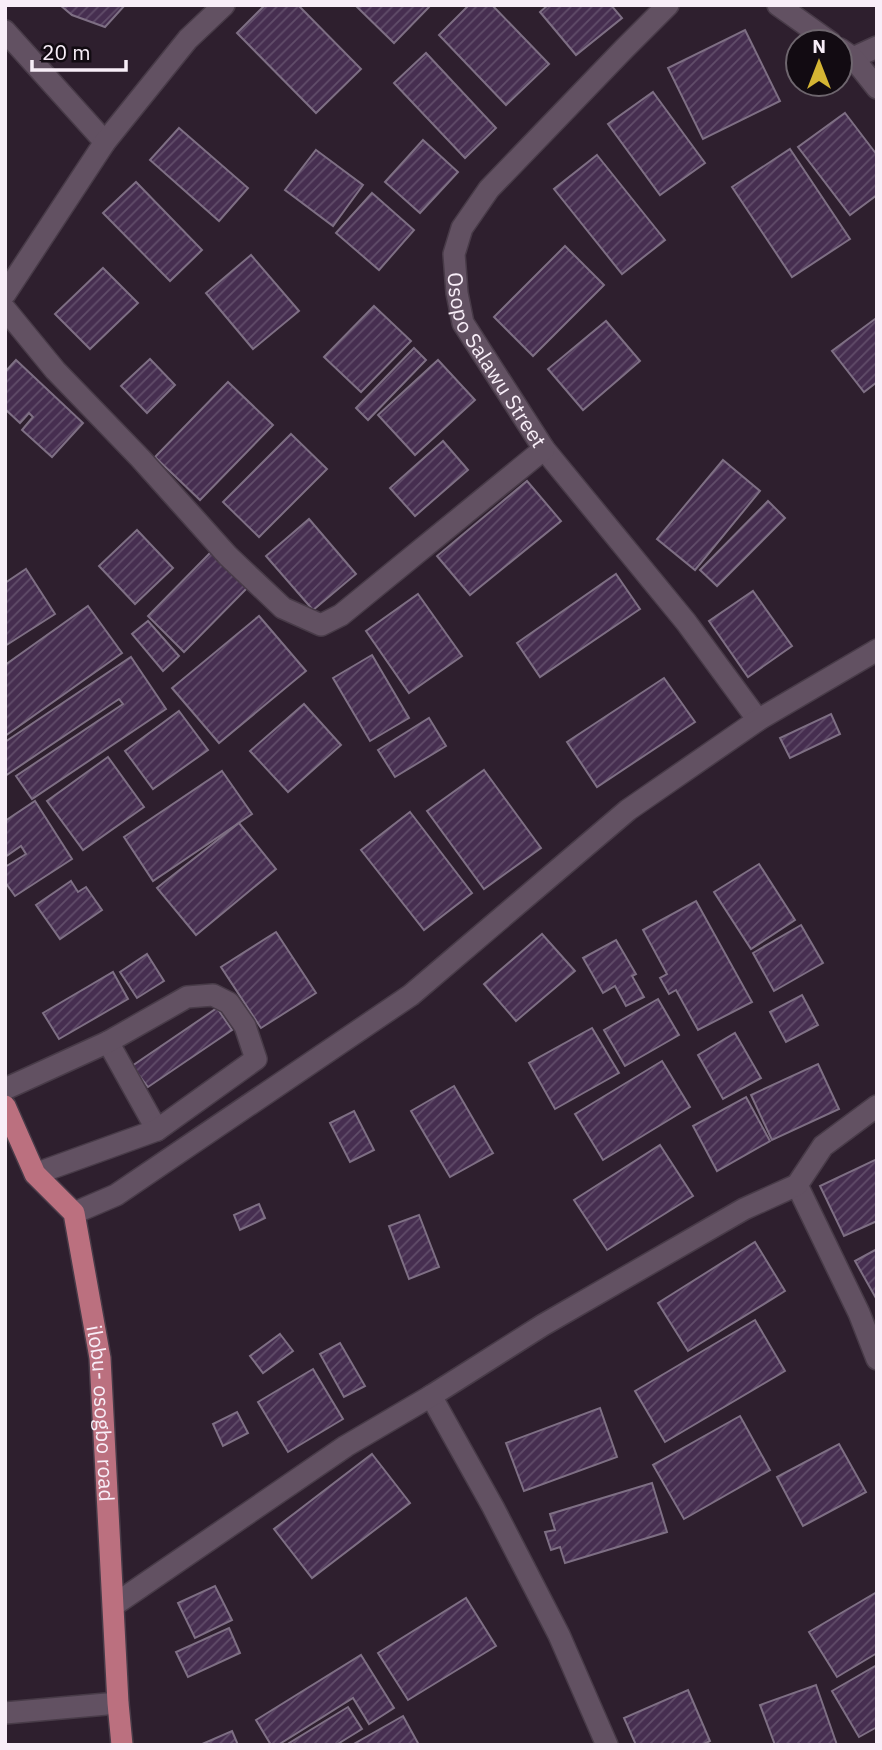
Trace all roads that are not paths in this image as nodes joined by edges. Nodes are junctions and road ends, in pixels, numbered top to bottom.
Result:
1 (223, 5) edge
2 (668, 5) edge
3 (778, 5) edge
4 (810, 28) edge
5 (5, 31) edge
6 (877, 47) edge
7 (854, 52) edge
8 (854, 61) edge
9 (877, 88) edge
10 (105, 142) junction
11 (5, 294) edge
12 (5, 309) edge
13 (544, 449) junction
14 (877, 650) edge
15 (758, 720) junction
16 (108, 1042) junction
17 (5, 1089) edge
18 (5, 1106) edge
19 (877, 1106) edge
20 (158, 1130) junction
21 (35, 1174) junction
22 (797, 1185) junction
23 (74, 1213) junction
24 (877, 1359) edge
25 (431, 1396) junction
26 (114, 1605) junction
27 (118, 1703) junction
28 (5, 1713) edge
29 (122, 1745) edge
30 (607, 1745) edge

1 - 10 street
2 - 13 street, Osopo Salawu Street
3 - 4 street
5 - 10 street
6 - 7 street
8 - 9 street
10 - 11 street
12 - 13 street
13 - 15 street, Osopo Salawu Street
14 - 15 street
15 - 23 street
16 - 17 street
16 - 20 street
16 - 20 street
18 - 21 main road
19 - 22 street
20 - 21 street
21 - 23 main road
22 - 24 street
22 - 25 street
23 - 26 main road, ilobu- osogbo road
25 - 26 street
25 - 30 street
26 - 27 main road, ilobu- osogbo road
27 - 28 street
27 - 29 main road, ilobu- osogbo road

